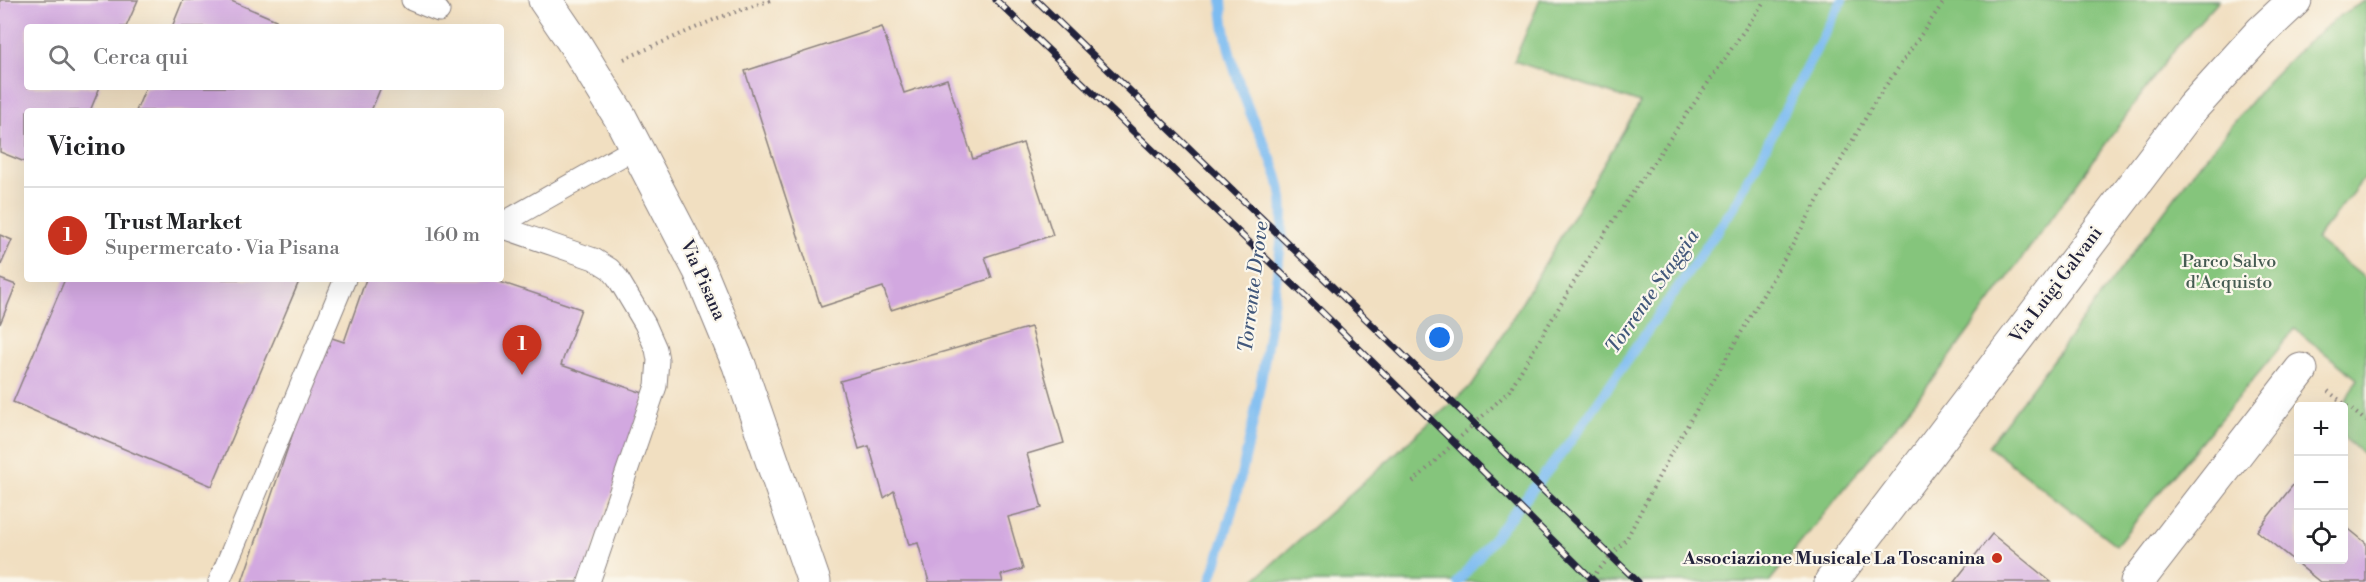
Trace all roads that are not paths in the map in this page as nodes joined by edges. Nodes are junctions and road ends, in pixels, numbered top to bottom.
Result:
1 (412, 0) edge
2 (544, 0) edge
3 (2295, 0) edge
4 (439, 11) dead end
5 (637, 147) junction
6 (504, 224) edge
7 (504, 227) edge
8 (344, 282) edge
9 (2301, 370) road end
10 (2154, 576) edge
11 (219, 582) edge
12 (589, 582) edge
13 (814, 582) edge
14 (1831, 582) edge

1 - 4 lane
2 - 5 main road, Via Pisana
3 - 14 main road, Via Luigi Galvani
5 - 6 lane
5 - 13 main road, Via Pisana
7 - 12 lane
8 - 11 lane
9 - 10 main road

